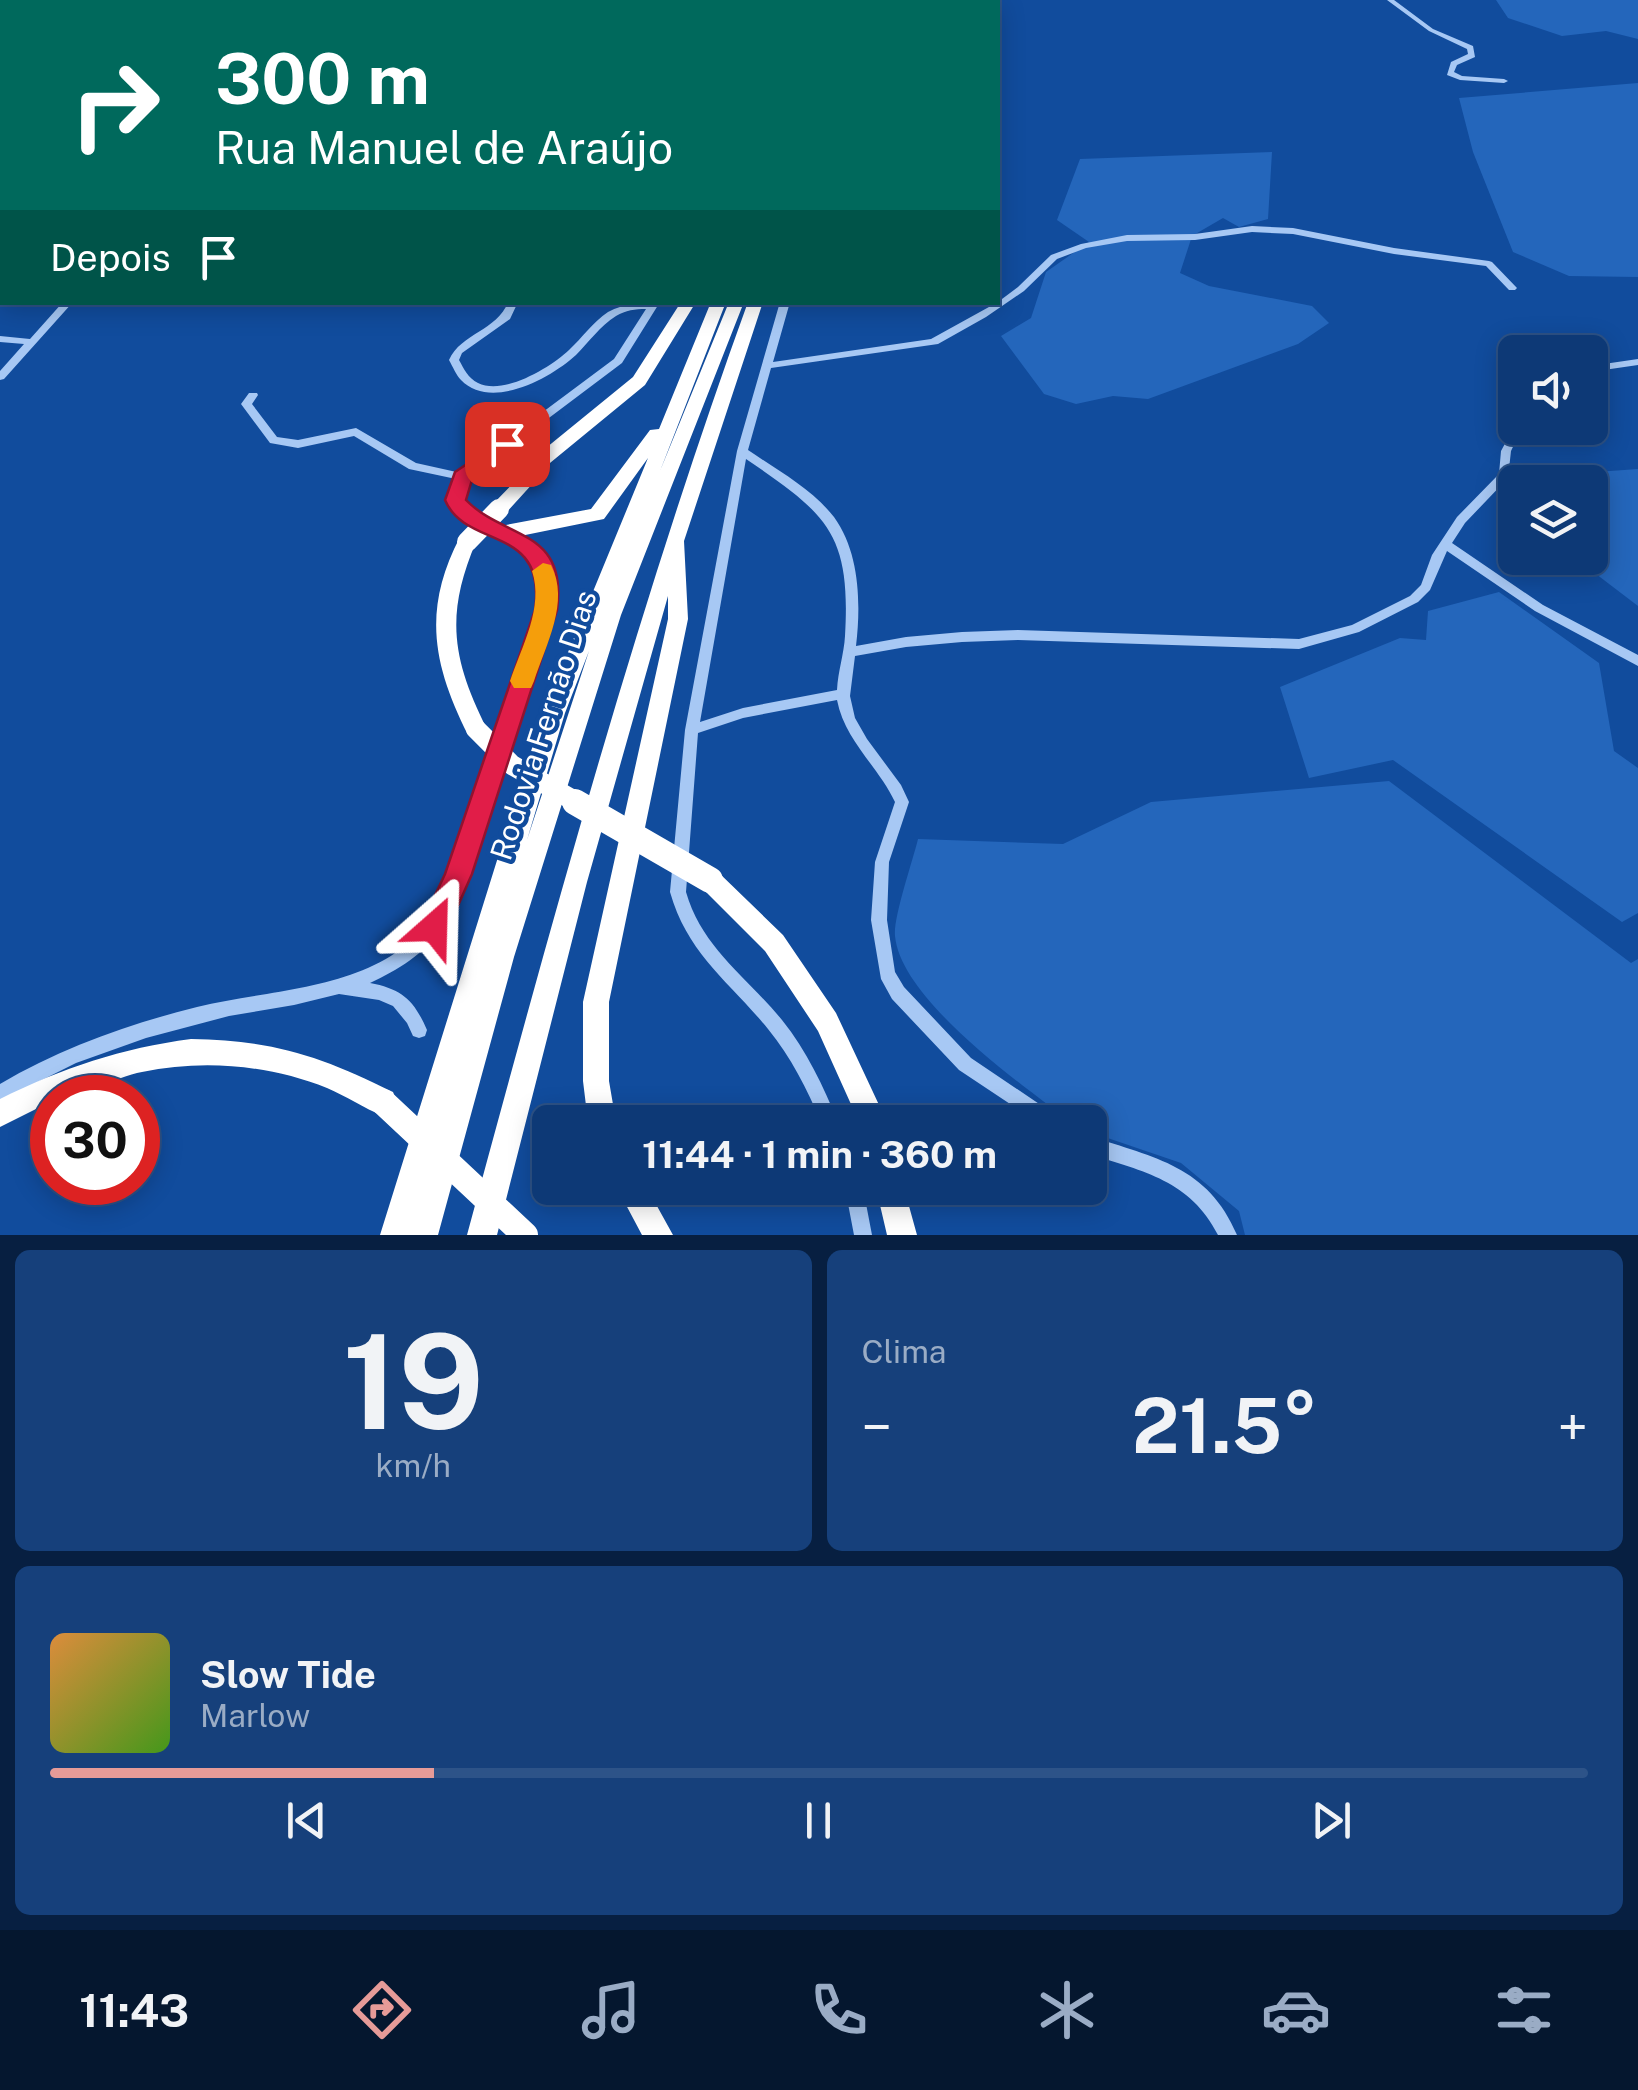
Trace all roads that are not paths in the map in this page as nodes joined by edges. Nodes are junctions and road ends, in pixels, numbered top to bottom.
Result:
1 (1390, 0) edge
2 (1504, 81) dead end
3 (1512, 288) dead end
4 (1000, 304) edge
5 (66, 305) edge
6 (512, 305) edge
7 (655, 305) edge
8 (687, 305) edge
9 (718, 305) edge
10 (737, 305) edge
11 (755, 305) edge
12 (783, 305) edge
13 (976, 305) edge
14 (998, 305) edge
15 (984, 315) junction
16 (0, 339) edge
17 (31, 342) junction
18 (1638, 362) edge
19 (766, 366) junction
20 (1608, 366) edge
21 (0, 376) edge
22 (253, 394) dead end
23 (677, 406) junction
24 (1510, 445) edge
25 (742, 451) junction
26 (462, 477) junction
27 (506, 532) junction
28 (675, 536) junction
29 (1445, 544) junction
30 (850, 652) junction
31 (1638, 661) edge
32 (842, 694) junction
33 (692, 730) junction
34 (340, 986) junction
35 (419, 1030) dead end
36 (0, 1092) edge
37 (600, 1105) edge
38 (822, 1105) edge
39 (865, 1105) edge
40 (1026, 1105) edge
41 (0, 1113) edge
42 (1107, 1151) edge
43 (641, 1205) edge
44 (857, 1205) edge
45 (894, 1205) edge
46 (396, 1235) edge
47 (423, 1235) edge
48 (482, 1235) edge
49 (525, 1235) edge
50 (658, 1235) edge
51 (863, 1235) edge
52 (902, 1235) edge
53 (1228, 1235) edge

1 - 2 street
3 - 4 street
5 - 17 street
6 - 7 street
7 - 26 street
8 - 39 highway, bridge
9 - 23 highway, Rodovia Fernão Dias
10 - 47 highway, Rodovia Fernão Dias
11 - 28 highway
12 - 19 street
13 - 15 street
14 - 15 street
15 - 19 street
16 - 17 street
17 - 21 street
18 - 20 street
19 - 25 street
22 - 26 street
23 - 27 highway
23 - 46 highway, Rodovia Fernão Dias
24 - 29 street
25 - 30 street
25 - 33 street
26 - 27 street
27 - 34 street
28 - 37 highway
28 - 48 highway
29 - 30 street
29 - 31 street
30 - 32 street
32 - 33 street
32 - 40 street
33 - 38 street
34 - 35 street
34 - 36 street
41 - 49 highway, bridge
42 - 53 street
43 - 50 highway
44 - 51 street
45 - 52 highway

